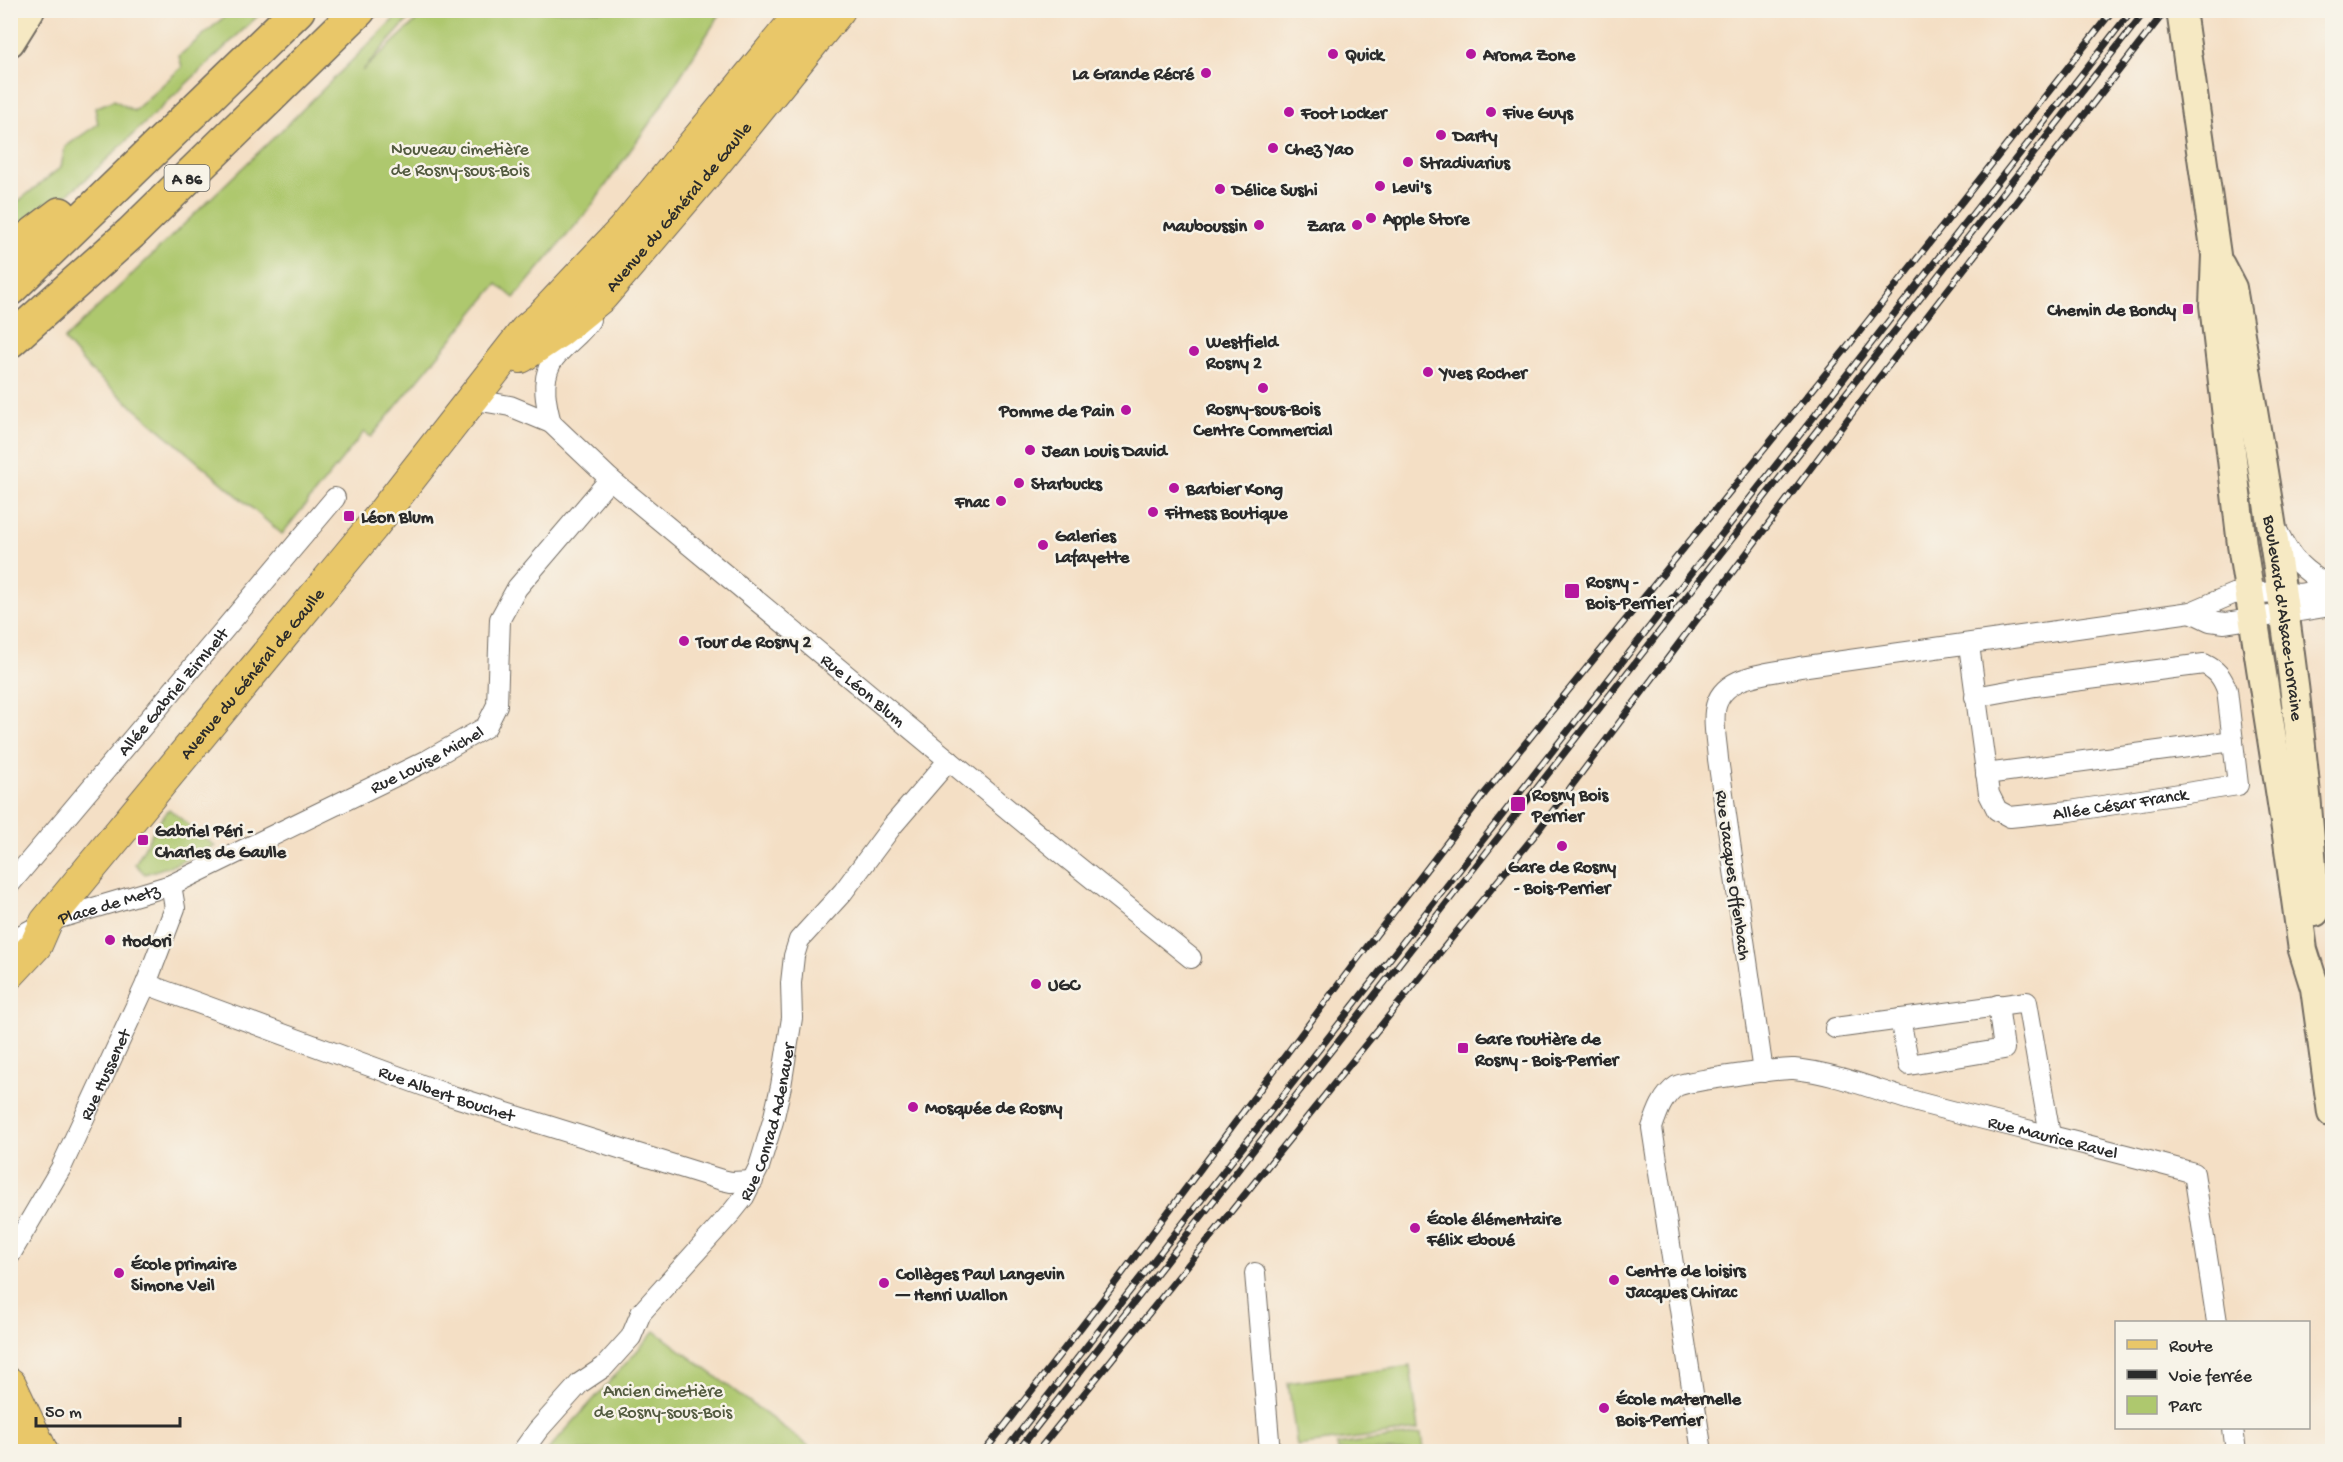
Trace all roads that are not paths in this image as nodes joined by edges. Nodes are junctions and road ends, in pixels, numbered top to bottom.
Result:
1 (30, 10) edge
2 (298, 10) edge
3 (359, 10) edge
4 (804, 10) edge
5 (839, 10) edge
6 (2181, 10) edge
7 (10, 42) edge
8 (218, 86) junction
9 (10, 252) edge
10 (2216, 255) junction
11 (10, 289) edge
12 (602, 296) junction
13 (10, 341) edge
14 (492, 374) junction
15 (470, 399) junction
16 (551, 423) junction
17 (610, 479) junction
18 (335, 498) dead end
19 (2270, 517) junction
20 (2332, 592) edge
21 (2282, 602) junction
22 (2251, 605) junction
23 (2191, 612) junction
24 (1969, 645) junction
25 (1975, 697) junction
26 (2233, 741) junction
27 (949, 760) junction
28 (1986, 774) junction
29 (10, 884) edge
30 (171, 885) junction
31 (46, 922) junction
32 (13, 933) edge
33 (1191, 958) dead end
34 (10, 973) edge
35 (146, 984) junction
36 (2315, 988) junction
37 (1998, 1005) junction
38 (1900, 1019) junction
39 (1835, 1028) dead end
40 (1764, 1072) junction
41 (2332, 1113) edge
42 (2050, 1135) junction
43 (753, 1181) junction
44 (10, 1255) edge
45 (1255, 1273) dead end
46 (2217, 1321) edge
47 (10, 1384) edge
48 (2233, 1429) edge
49 (42, 1452) edge
50 (522, 1452) edge
51 (1270, 1452) edge
52 (1702, 1452) edge
53 (2236, 1452) edge

1 - 7 main road
2 - 8 highway, A 86
3 - 13 highway, A 86
4 - 14 main road, Avenue du Général de Gaulle
5 - 12 main road, Avenue du Général de Gaulle
6 - 10 main road, Boulevard d'Alsace-Lorraine
8 - 9 highway
8 - 11 highway, A 86
10 - 19 main road, Boulevard d'Alsace-Lorraine
10 - 22 main road, Boulevard d'Alsace-Lorraine
12 - 14 main road, Avenue du Général de Gaulle
12 - 16 street
14 - 15 main road, Avenue du Général de Gaulle
15 - 16 street, Rue Léon Blum
15 - 31 main road, Avenue du Général de Gaulle
16 - 17 street, Rue Léon Blum
17 - 27 street, Rue Léon Blum
17 - 30 street, Rue Louise Michel
18 - 29 street, Allée Gabriel Zirnhelt
19 - 20 street
19 - 21 main road, Boulevard d'Alsace-Lorraine
20 - 21 street
21 - 22 street
21 - 36 main road, Boulevard d'Alsace-Lorraine
22 - 23 street, Rue Jacques Offenbach
22 - 23 street, Rue Jacques Offenbach
22 - 36 main road, Boulevard d'Alsace-Lorraine
23 - 24 street, Rue Jacques Offenbach
24 - 25 street, Allée César Franck
24 - 40 street, Rue Jacques Offenbach
25 - 26 street, Allée César Franck
25 - 28 street, Allée César Franck
26 - 28 street
26 - 28 street, Allée César Franck
27 - 33 street, Rue Léon Blum
27 - 43 street, Rue Conrad Adenauer
30 - 31 street, Place de Metz
30 - 35 street, Rue Hussenet
31 - 32 street, Place de Metz
31 - 34 main road, Avenue du Général de Gaulle
35 - 43 street, Rue Albert Bouchet
35 - 44 street, Rue Hussenet
36 - 41 main road, Boulevard d'Alsace-Lorraine
37 - 38 street
37 - 38 street
37 - 42 street
38 - 39 street
40 - 42 street, Rue Maurice Ravel
40 - 52 street
42 - 46 street, Rue Maurice Ravel
43 - 50 street, Rue Conrad Adenauer
45 - 51 street
47 - 49 main road
48 - 53 street

